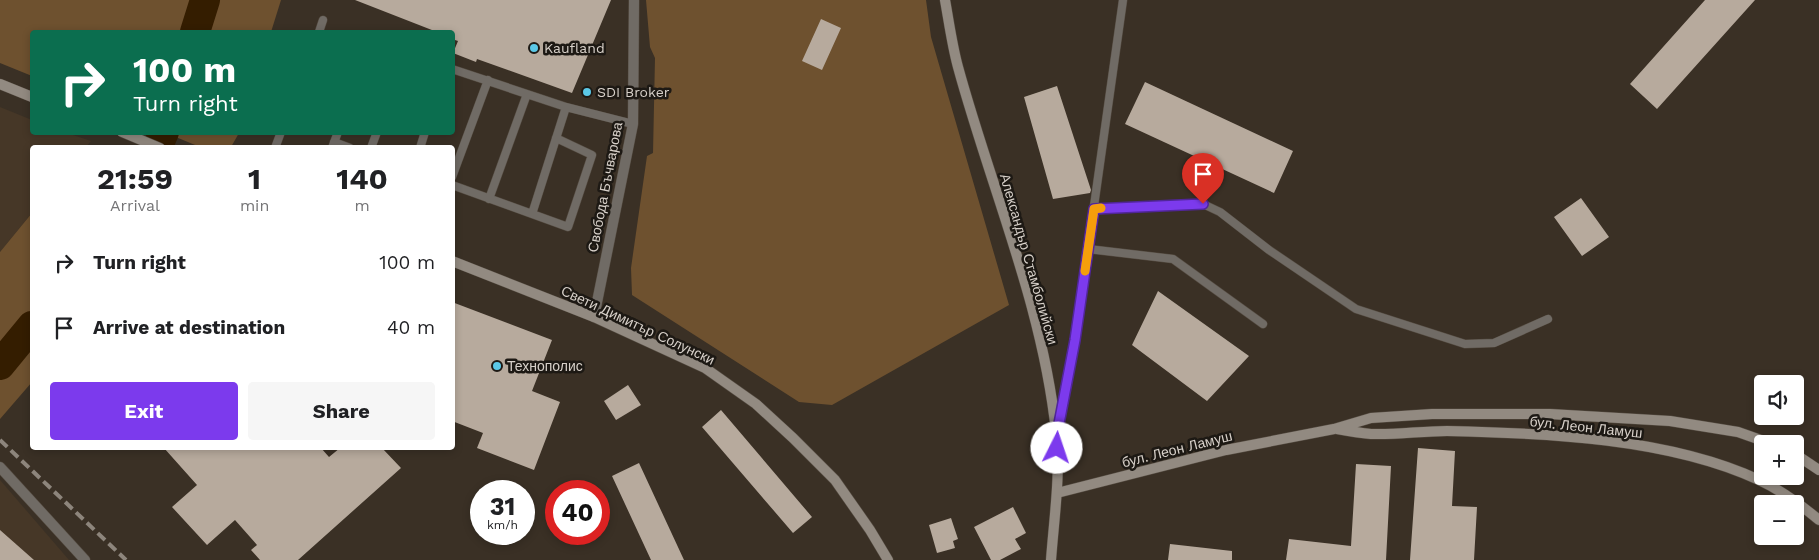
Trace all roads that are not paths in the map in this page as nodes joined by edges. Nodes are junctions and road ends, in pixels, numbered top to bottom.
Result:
1 (634, 0) edge
2 (945, 0) edge
3 (1123, 0) edge
4 (323, 20) dead end
5 (319, 30) edge
6 (455, 70) edge
7 (488, 80) junction
8 (0, 84) edge
9 (528, 94) junction
10 (30, 96) edge
11 (566, 106) junction
12 (633, 124) junction
13 (129, 135) edge
14 (556, 138) junction
15 (153, 145) edge
16 (455, 169) edge
17 (455, 186) edge
18 (489, 199) junction
19 (1094, 209) junction
20 (532, 214) junction
21 (1088, 249) junction
22 (455, 262) edge
23 (594, 317) junction
24 (1548, 319) dead end
25 (1263, 324) dead end
26 (1334, 429) junction
27 (1057, 434) junction
28 (1754, 438) edge
29 (1804, 460) edge
30 (0, 467) edge
31 (1819, 470) edge
32 (1056, 493) junction
33 (1819, 520) edge
34 (86, 560) edge
35 (888, 560) edge
36 (1051, 560) edge

1 - 12 street, Свобода Бъчварова
2 - 27 street, Александър Стамболийски
3 - 19 lane
4 - 5 lane
6 - 7 lane
7 - 9 lane
7 - 16 lane
8 - 10 street
9 - 11 lane
9 - 18 lane
11 - 12 lane
11 - 14 lane
12 - 23 street, Свобода Бъчварова
13 - 15 street
14 - 20 lane
14 - 20 lane
17 - 18 lane
18 - 20 lane
19 - 21 lane
19 - 24 lane
21 - 25 lane
21 - 27 lane
22 - 23 street, Свети Димитър Солунски
23 - 35 street, Свети Димитър Солунски
26 - 28 street, бул. Леон Ламуш
26 - 32 street, бул. Леон Ламуш
26 - 33 street, бул. Леон Ламуш
27 - 32 street, Александър Стамболийски
29 - 31 street
30 - 34 street
32 - 36 street, Александър Стамболийски

